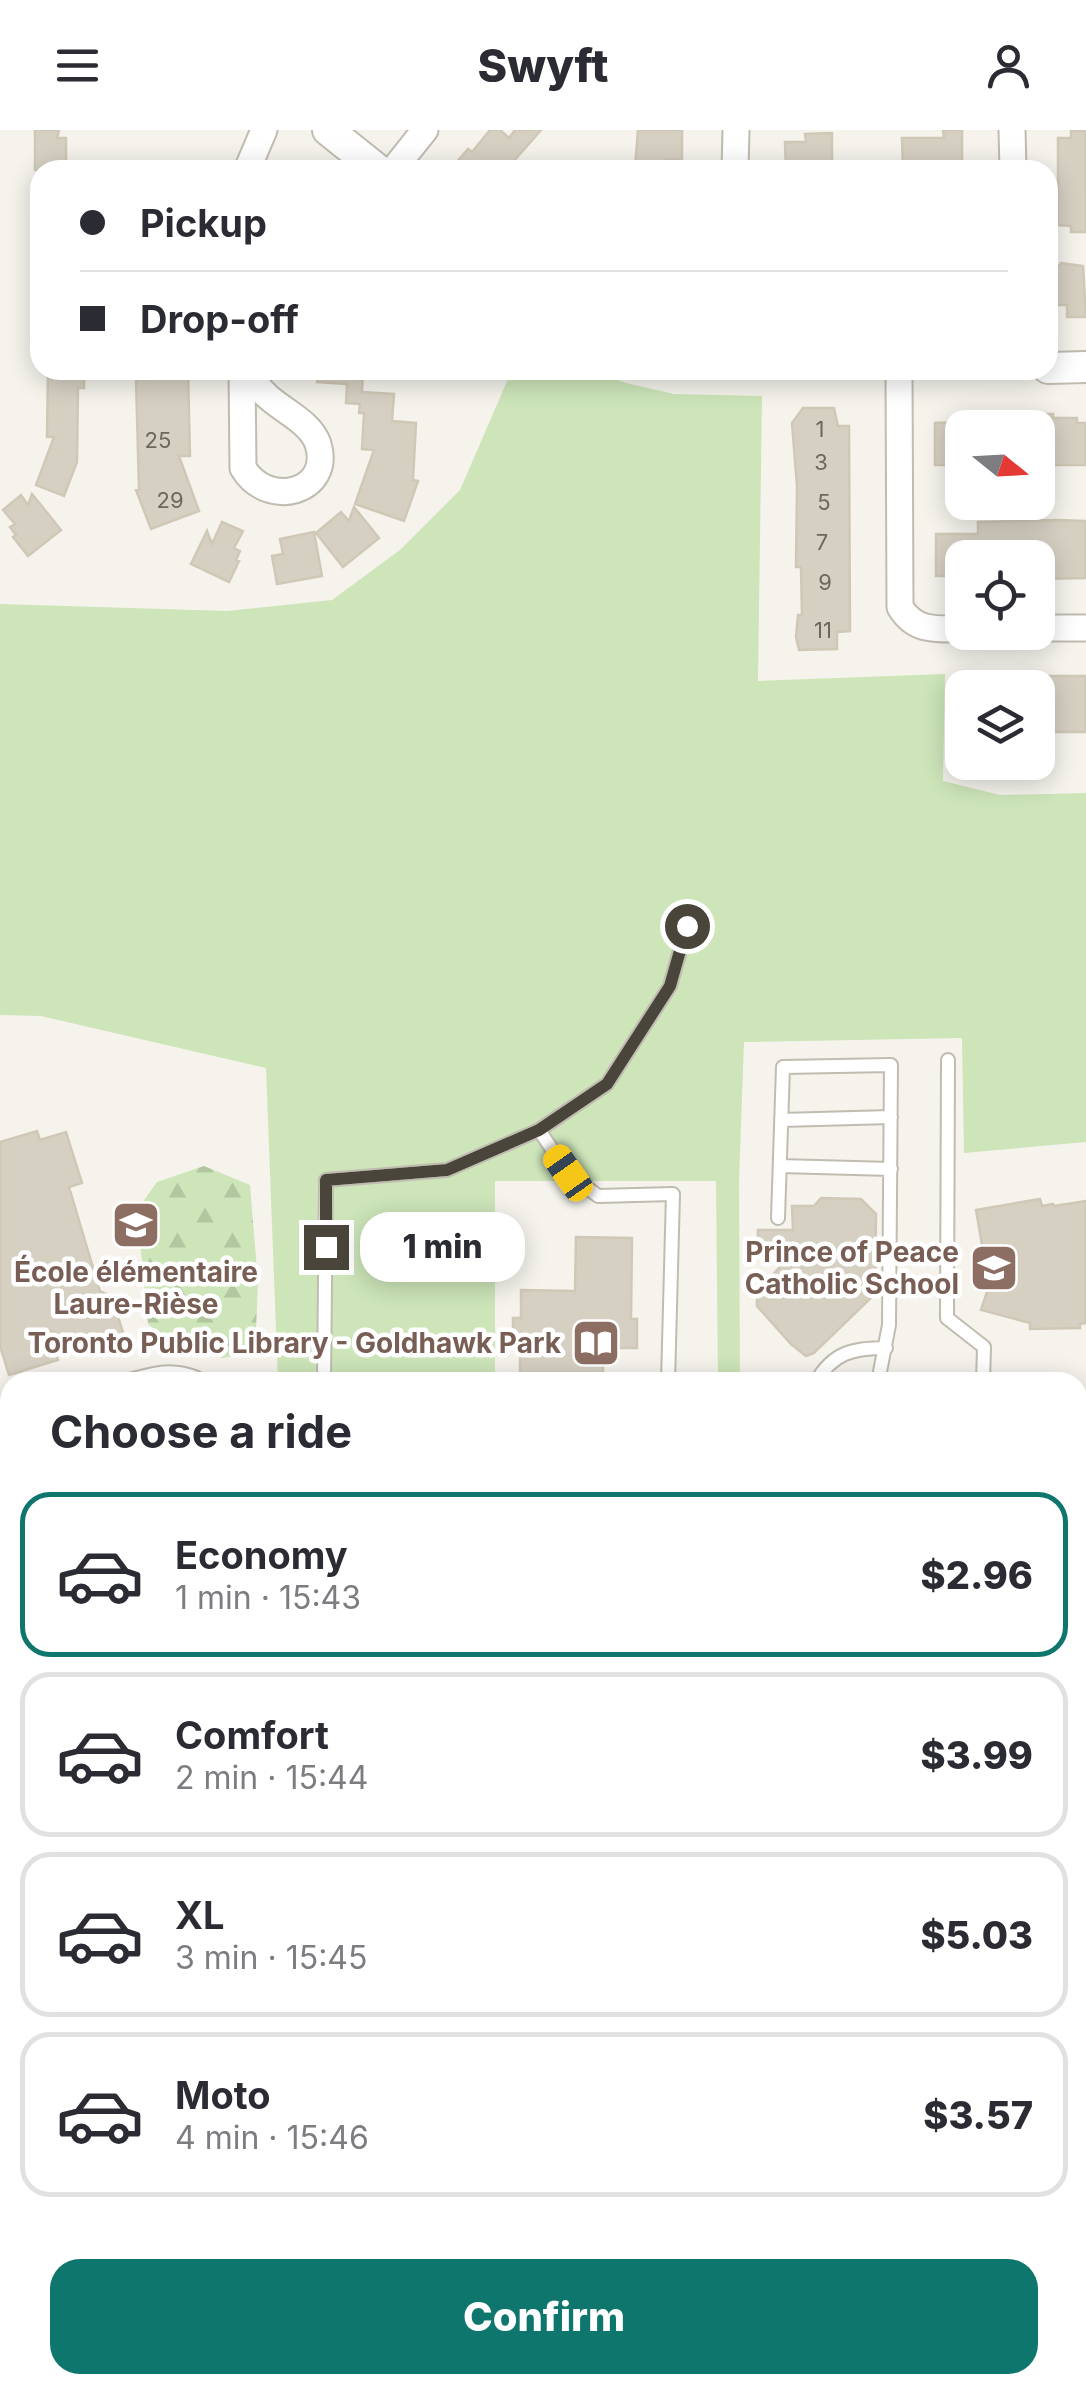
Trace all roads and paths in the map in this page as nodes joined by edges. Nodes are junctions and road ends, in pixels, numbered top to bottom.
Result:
1 (264, 130) edge
2 (328, 130) edge
3 (425, 130) edge
4 (736, 130) edge
5 (1012, 130) edge
6 (251, 160) edge
7 (366, 160) edge
8 (401, 160) edge
9 (735, 160) edge
10 (1012, 160) edge
11 (1086, 367) edge
12 (1058, 368) edge
13 (244, 380) edge
14 (252, 380) edge
15 (899, 380) edge
16 (1055, 628) edge
17 (1086, 628) edge
18 (945, 629) edge
19 (687, 926) dead end
20 (948, 1060) dead end
21 (891, 1117) junction
22 (781, 1120) junction
23 (539, 1130) junction
24 (780, 1166) junction
25 (891, 1169) junction
26 (778, 1218) dead end
27 (886, 1348) junction
28 (157, 1372) edge
29 (183, 1372) edge
30 (324, 1372) edge
31 (668, 1372) edge
32 (822, 1372) edge
33 (880, 1372) edge
34 (983, 1372) edge

1 - 6 street
2 - 7 street
3 - 8 street
4 - 9 street
5 - 10 street
11 - 12 street
13 - 14 street
15 - 18 street
16 - 17 street
19 - 23 lane
20 - 34 lane
21 - 22 lane
21 - 22 lane
21 - 25 lane
22 - 24 lane
23 - 30 lane
23 - 31 lane
24 - 25 lane
24 - 26 lane
25 - 27 lane
27 - 32 lane
27 - 33 lane
28 - 29 lane

